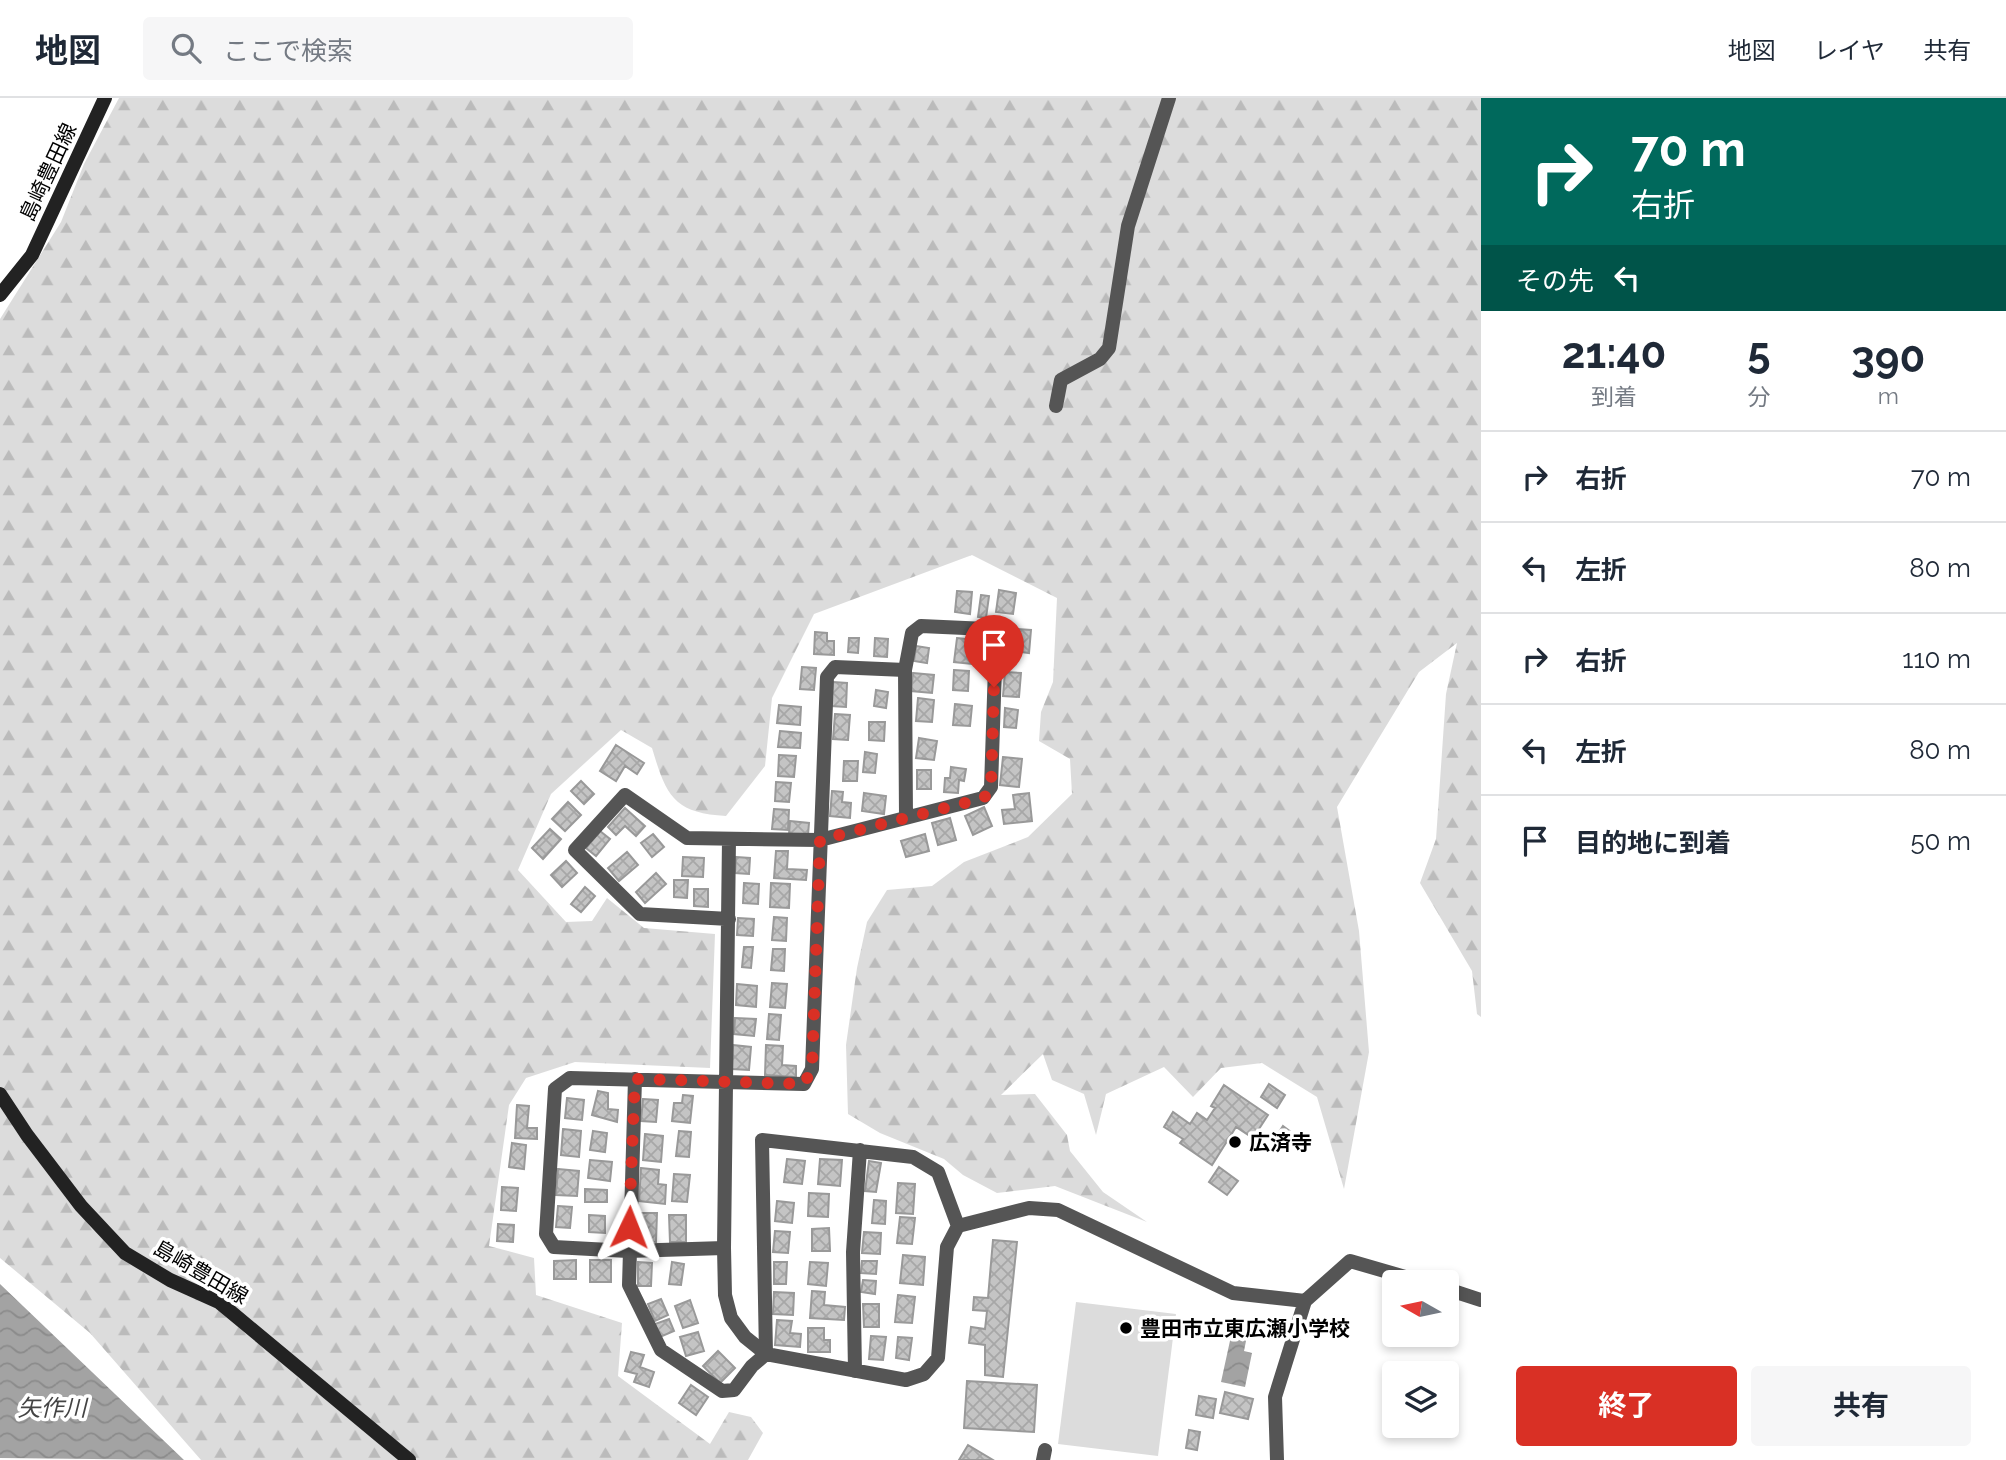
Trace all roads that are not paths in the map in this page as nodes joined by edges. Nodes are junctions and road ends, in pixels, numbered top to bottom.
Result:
1 (106, 98) edge
2 (1169, 98) edge
3 (0, 295) edge
4 (1056, 406) dead end
5 (905, 670) junction
6 (906, 817) junction
7 (729, 839) junction
8 (820, 840) junction
9 (729, 919) junction
10 (635, 1079) junction
11 (724, 1081) junction
12 (0, 1094) edge
13 (860, 1150) junction
14 (958, 1226) junction
15 (724, 1248) junction
16 (628, 1251) junction
17 (1382, 1270) edge
18 (1460, 1293) edge
19 (1481, 1300) edge
20 (1305, 1301) junction
21 (766, 1354) junction
22 (855, 1371) junction
23 (409, 1460) edge
24 (1277, 1460) edge

1 - 3 main road, 島崎豊田線
2 - 4 street
5 - 6 street
5 - 6 street
5 - 8 street
6 - 8 street
7 - 8 street
7 - 9 street
7 - 9 street
8 - 11 street
9 - 11 street
10 - 11 street
10 - 16 street
10 - 16 street
11 - 15 street
12 - 23 main road, 島崎豊田線
13 - 14 street
13 - 21 street
13 - 22 street
14 - 20 street
14 - 22 street
15 - 16 street
15 - 21 street
16 - 21 street
17 - 20 street
18 - 19 street
20 - 24 street
21 - 22 street

